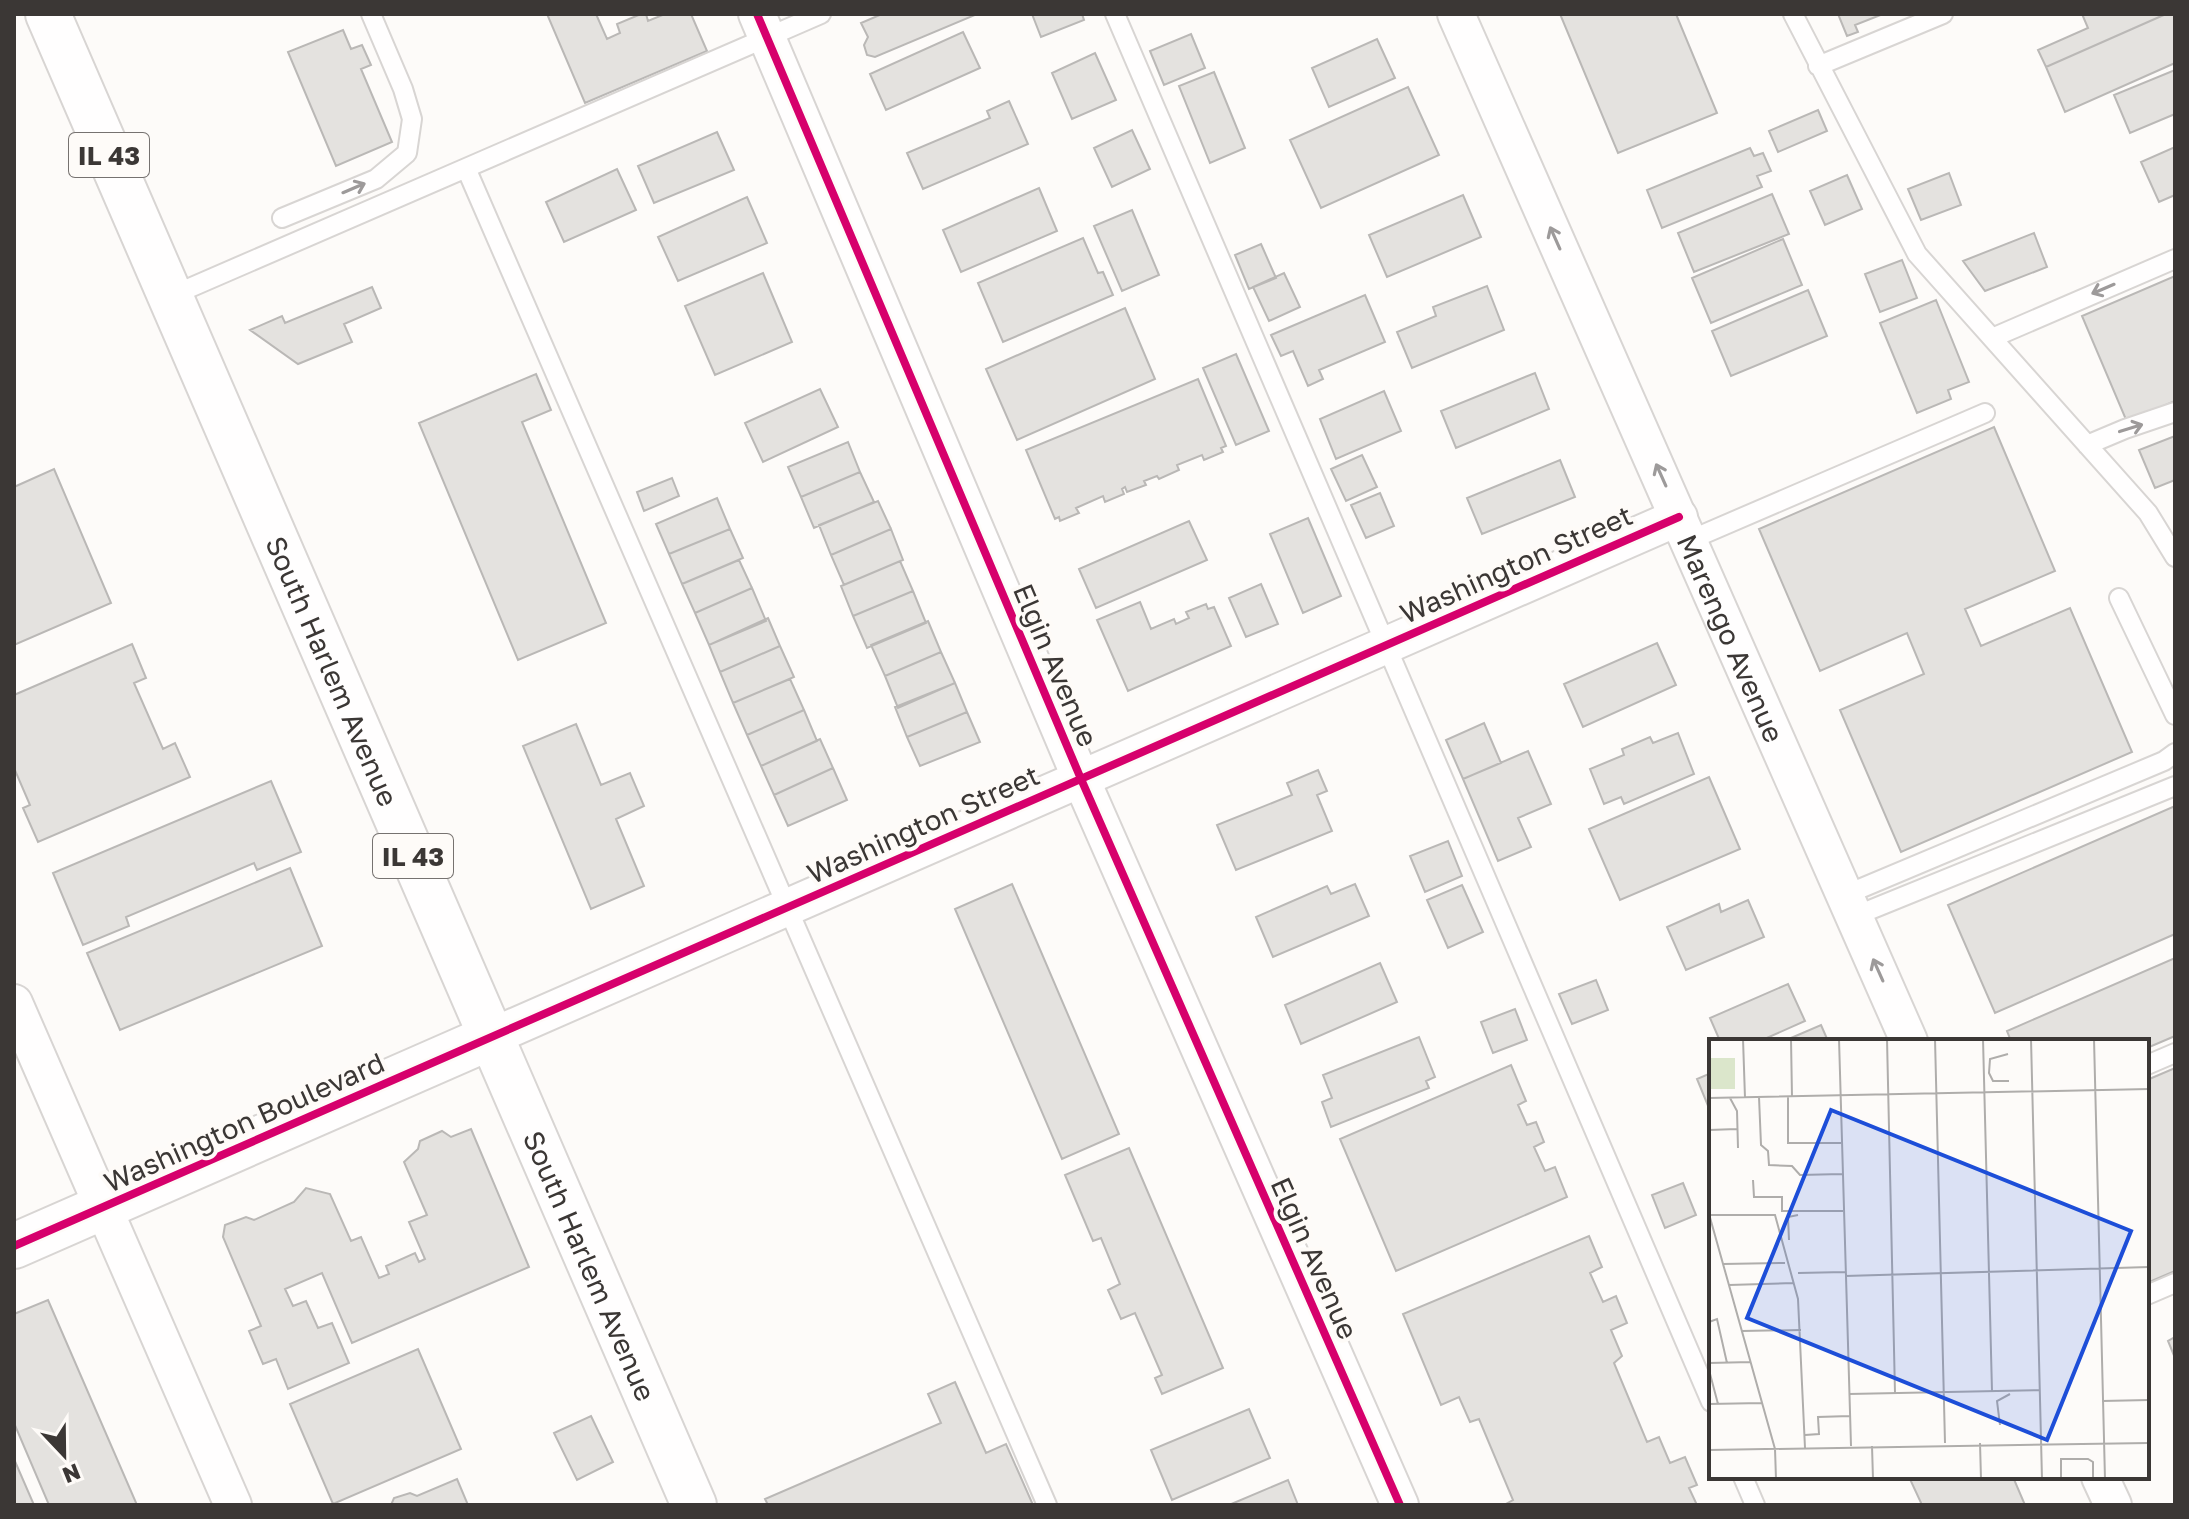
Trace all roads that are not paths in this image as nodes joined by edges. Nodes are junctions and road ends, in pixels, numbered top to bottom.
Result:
1 (48, 14) edge
2 (371, 14) edge
3 (821, 14) edge
4 (1115, 14) edge
5 (1456, 14) edge
6 (1793, 14) edge
7 (1943, 14) edge
8 (762, 26) edge
9 (1818, 66) junction
10 (466, 168) junction
11 (282, 218) dead end
12 (2175, 259) edge
13 (171, 296) junction
14 (1992, 338) junction
15 (2175, 412) edge
16 (1985, 413) dead end
17 (2087, 445) junction
18 (1684, 528) junction
19 (2175, 557) edge
20 (2119, 598) dead end
21 (1386, 645) junction
22 (2175, 715) edge
23 (2175, 753) edge
24 (1081, 779) junction
25 (2175, 786) edge
26 (1850, 906) junction
27 (788, 908) junction
28 (14, 1003) edge
29 (491, 1037) junction
30 (1908, 1039) edge
31 (2175, 1053) edge
32 (2149, 1064) edge
33 (104, 1206) junction
34 (14, 1246) edge
35 (2175, 1283) edge
36 (2149, 1294) edge
37 (1709, 1397) edge
38 (1744, 1479) edge
39 (2101, 1479) edge
40 (233, 1505) edge
41 (694, 1505) edge
42 (1047, 1505) edge
43 (1400, 1505) edge
44 (1755, 1505) edge
45 (2113, 1505) edge

1 - 13 main road, South Harlem Avenue / IL 43
11 -> 2 lane
3 - 8 lane
4 - 21 lane
18 -> 5 street, Marengo Avenue
6 - 9 lane
7 - 9 lane
8 - 10 lane
8 - 24 street, Elgin Avenue
9 - 14 lane
10 - 13 lane
10 - 27 lane
12 -> 14 lane
13 - 29 main road, South Harlem Avenue / IL 43
14 - 17 lane
17 -> 15 lane
16 - 18 lane
17 - 19 lane
18 - 21 street, Washington Street
18 - 26 street, Marengo Avenue
20 - 22 lane
21 - 24 street, Washington Street
21 - 37 lane
23 - 26 lane
24 - 27 street, Washington Street
24 - 43 street, Elgin Avenue
25 - 26 lane
30 -> 26 street, Marengo Avenue
27 - 29 street, Washington Street
27 - 42 lane
28 - 33 street
29 - 33 main road, Washington Boulevard
29 - 41 main road, South Harlem Avenue / IL 43
31 - 32 lane
33 - 34 main road, Washington Boulevard
33 - 40 street
35 - 36 lane
38 - 44 lane
39 - 45 street

